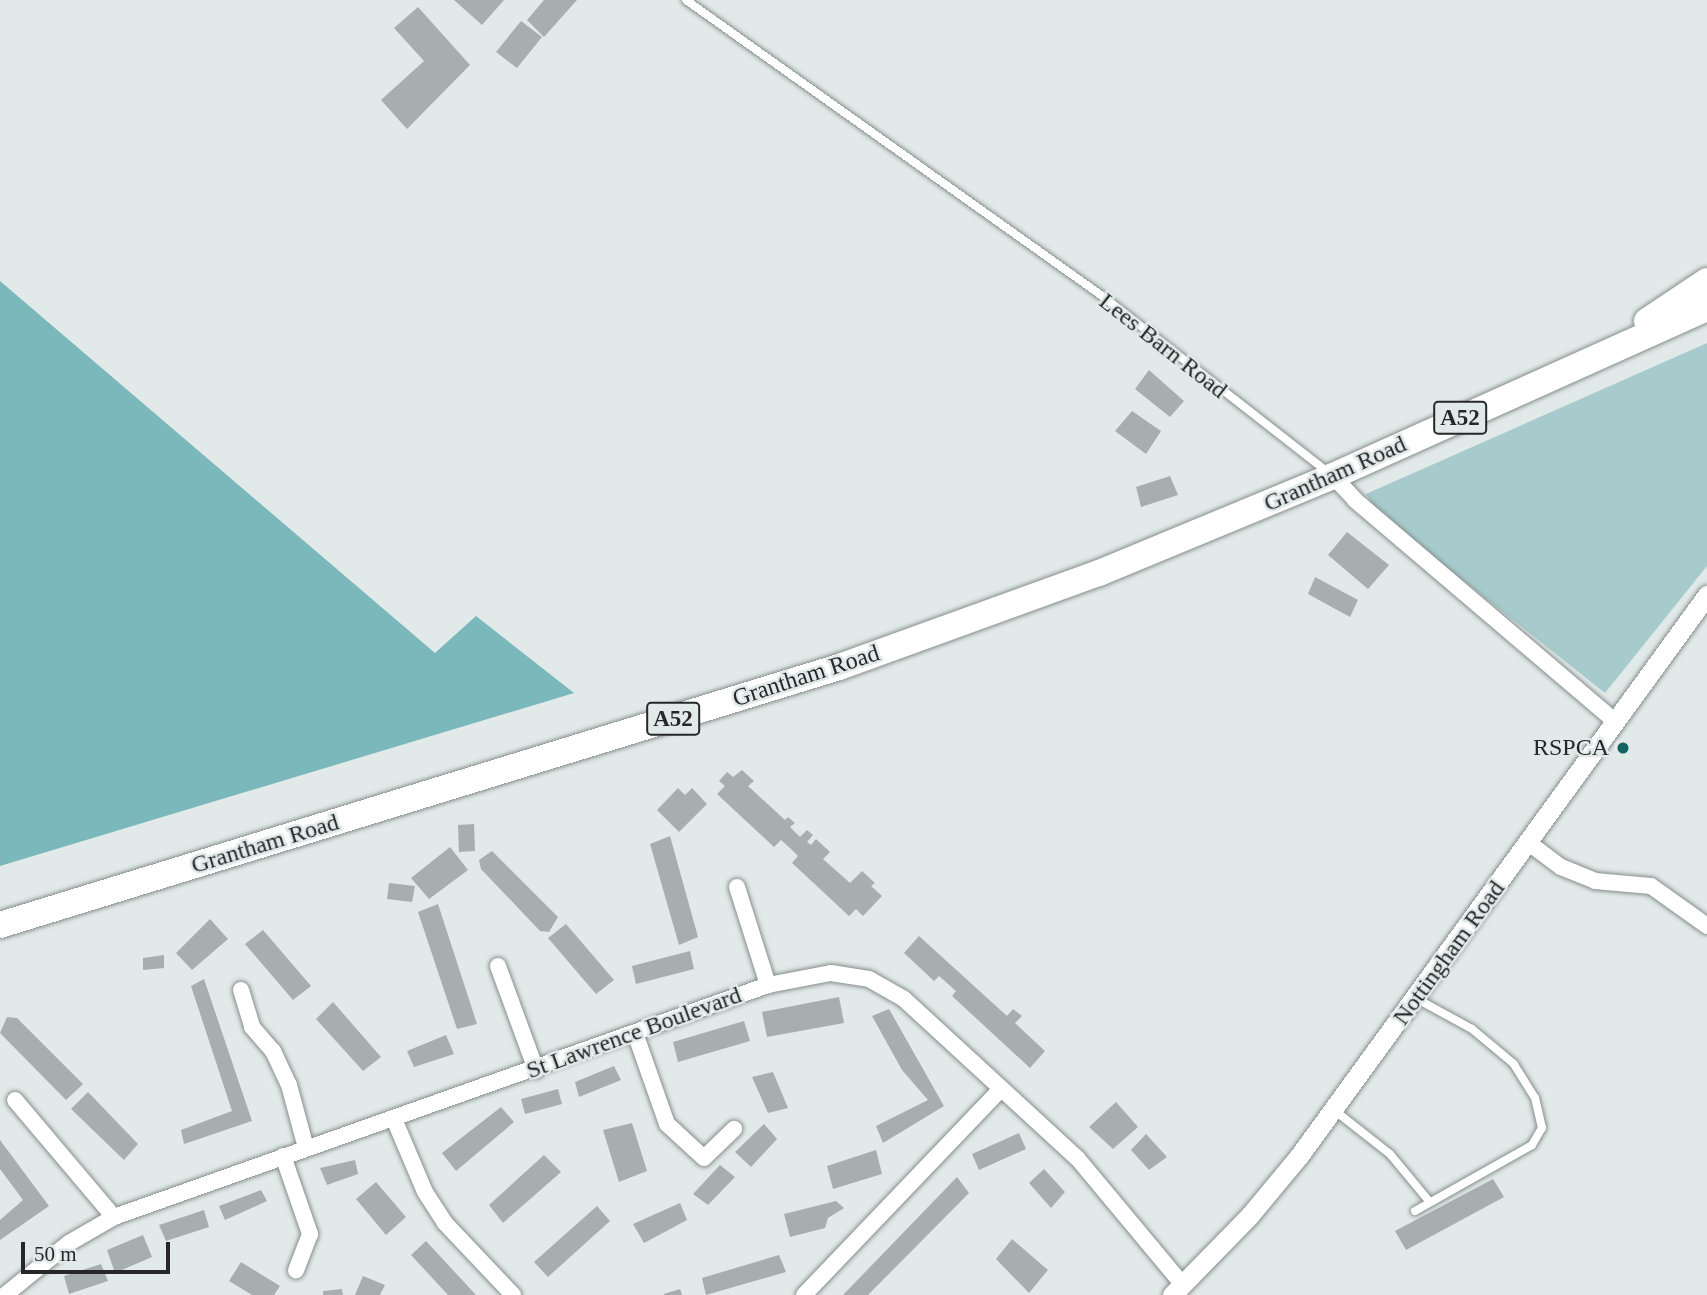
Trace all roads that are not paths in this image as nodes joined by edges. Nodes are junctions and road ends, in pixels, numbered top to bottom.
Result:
1 (686, 0) edge
2 (1707, 281) edge
3 (1707, 308) edge
4 (1588, 361) junction
5 (1333, 476) junction
6 (1707, 596) edge
7 (1616, 722) junction
8 (1529, 844) junction
9 (737, 887) dead end
10 (0, 925) edge
11 (1707, 926) edge
12 (498, 966) dead end
13 (768, 985) junction
14 (241, 990) dead end
15 (1416, 999) junction
16 (635, 1033) junction
17 (536, 1070) junction
18 (1001, 1089) junction
19 (15, 1100) dead end
20 (1334, 1110) junction
21 (394, 1119) junction
22 (734, 1129) dead end
23 (306, 1149) junction
24 (283, 1156) junction
25 (1429, 1201) junction
26 (1415, 1211) dead end
27 (114, 1217) junction
28 (296, 1270) dead end
29 (1177, 1290) edge
30 (5, 1295) edge
31 (513, 1295) edge
32 (804, 1295) edge

1 - 5 lane, Lees Barn Road
2 - 4 highway, Grantham Road / A52
3 - 4 highway, Grantham Road / A52
4 - 5 highway, Grantham Road / A52
5 - 7 street, Lees Barn Road
5 - 10 highway, Grantham Road / A52
6 - 7 street, Nottingham Road
7 - 8 street, Nottingham Road
8 - 11 street
8 - 15 street, Nottingham Road
9 - 13 street
12 - 17 street
13 - 16 street, St Lawrence Boulevard
13 - 18 street, St Lawrence Boulevard
14 - 23 street
15 - 20 street, Nottingham Road
15 - 25 lane
16 - 17 street, St Lawrence Boulevard
16 - 22 street
17 - 21 street, St Lawrence Boulevard
18 - 29 street, St Lawrence Boulevard
18 - 32 street
19 - 27 street
20 - 25 lane
20 - 29 street, Nottingham Road
21 - 23 street, St Lawrence Boulevard
21 - 31 street
23 - 24 street, St Lawrence Boulevard
24 - 27 street, St Lawrence Boulevard
24 - 28 street
25 - 26 lane
27 - 30 street, St Lawrence Boulevard

